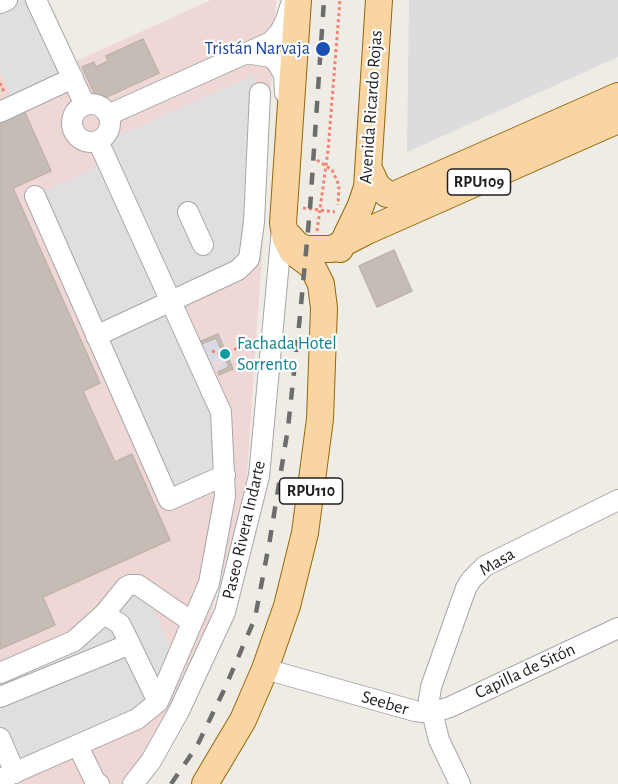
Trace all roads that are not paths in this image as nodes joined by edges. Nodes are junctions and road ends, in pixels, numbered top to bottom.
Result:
1 (7, 0) edge
2 (36, 0) edge
3 (292, 0) edge
4 (298, 0) edge
5 (384, 2) edge
6 (0, 3) edge
7 (242, 53) junction
8 (73, 78) junction
9 (260, 93) dead end
10 (618, 96) edge
11 (85, 105) junction
12 (0, 112) edge
13 (108, 115) junction
14 (618, 120) edge
15 (289, 126) junction
16 (98, 141) junction
17 (369, 169) junction
18 (35, 196) dead end
19 (283, 211) junction
20 (188, 212) dead end
21 (203, 245) dead end
22 (341, 245) junction
23 (171, 301) junction
24 (324, 308) junction
25 (96, 336) junction
26 (225, 475) junction
27 (618, 500) edge
28 (104, 614) junction
29 (192, 622) junction
30 (618, 627) edge
31 (130, 644) junction
32 (265, 669) junction
33 (0, 673) edge
34 (0, 697) edge
35 (158, 702) junction
36 (431, 712) junction
37 (0, 738) edge
38 (78, 746) junction
39 (7, 776) edge
40 (99, 784) edge
41 (133, 784) edge
42 (205, 784) edge
43 (460, 784) edge

1 - 6 street
2 - 8 street
3 - 7 street
4 - 15 main road, Avenida Ricardo Rojas
5 - 17 main road, Avenida Ricardo Rojas
7 - 13 street
7 - 15 street
8 - 11 street
8 - 12 street
9 - 23 street
10 - 17 main road, RPU109
11 - 13 street
11 - 16 street
13 - 16 street
14 - 22 main road, RPU109
15 - 19 main road, Avenida Ricardo Rojas
16 - 23 street
17 - 22 main road, Avenida Ricardo Rojas / RPU110
18 - 25 street
19 - 22 main road, Avenida Ricardo Rojas / RPU109
19 - 24 main road, Avenida Ricardo Rojas / RPU110
19 - 41 street, Paseo Rivera Indarte
20 - 21 street
22 - 24 main road, Avenida Ricardo Rojas / RPU110
23 - 25 street
23 - 26 street
24 - 32 main road, Avenida Ricardo Rojas / RPU110
25 - 26 street
26 - 29 street
27 - 36 street, Masa
28 - 29 street
28 - 31 street
28 - 33 street
29 - 35 street
30 - 36 street, Capilla de Sitón
31 - 34 street
31 - 35 street
32 - 36 street, Seeber
32 - 42 main road, Avenida Ricardo Rojas / RPU110
35 - 38 street
36 - 43 street, Seeber
37 - 39 street
38 - 39 street
38 - 40 street

